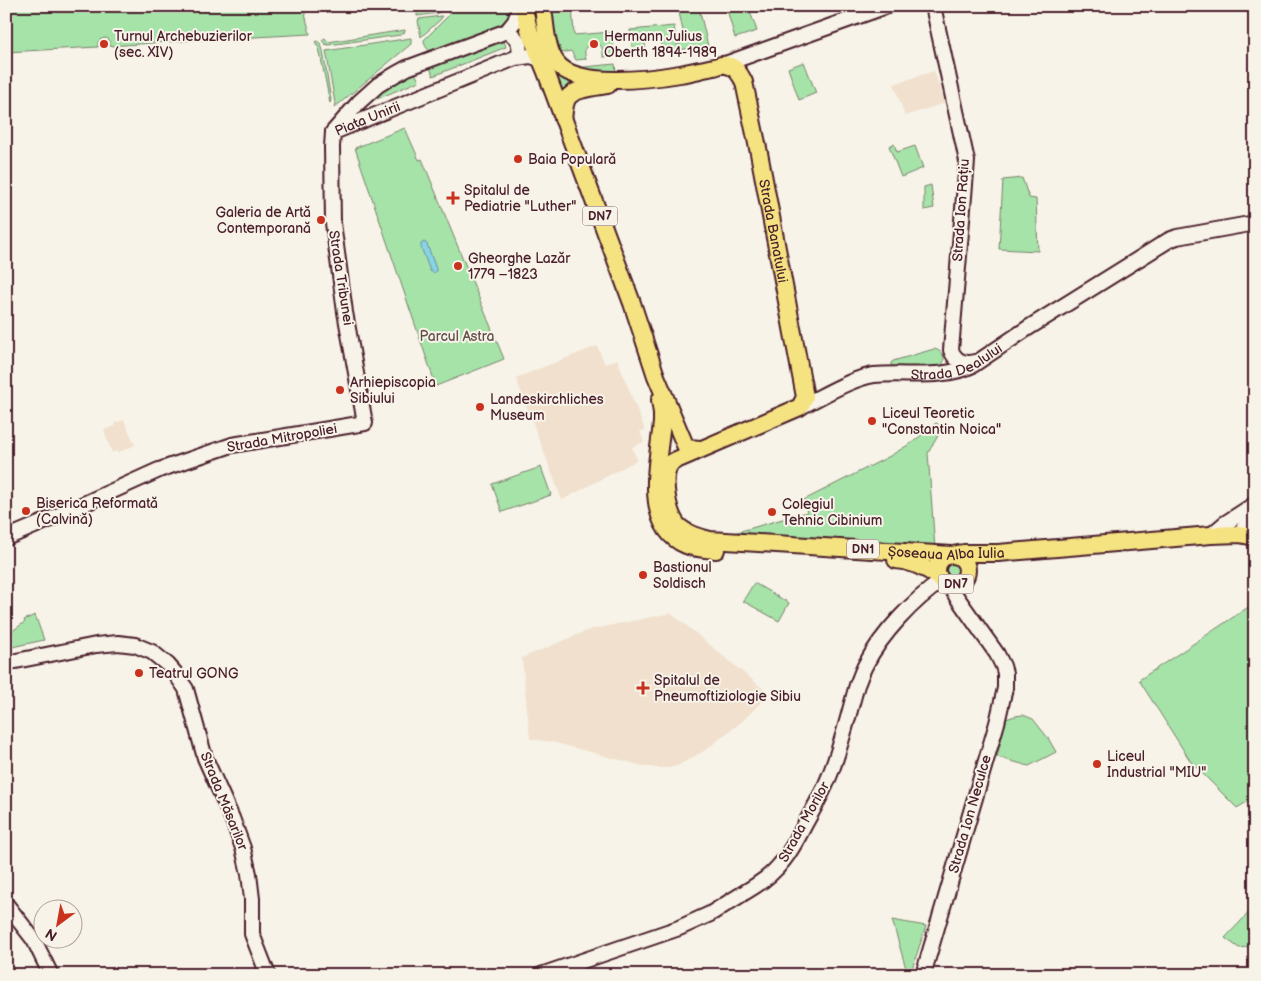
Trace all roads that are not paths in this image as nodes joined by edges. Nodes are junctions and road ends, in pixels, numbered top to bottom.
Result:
1 (521, 6) edge
2 (543, 6) edge
3 (887, 6) edge
4 (933, 6) edge
5 (507, 31) junction
6 (519, 57) junction
7 (540, 58) junction
8 (725, 64) junction
9 (631, 80) junction
10 (359, 102) junction
11 (371, 116) junction
12 (563, 119) junction
13 (333, 132) junction
14 (1255, 223) edge
15 (982, 360) junction
16 (656, 376) junction
17 (800, 407) junction
18 (365, 423) joint
19 (700, 450) junction
20 (661, 486) junction
21 (1255, 504) edge
22 (1255, 513) edge
23 (1210, 535) junction
24 (1247, 535) edge
25 (6, 538) edge
26 (1009, 552) junction
27 (952, 555) junction
28 (949, 581) junction
29 (6, 663) edge
30 (6, 904) edge
31 (51, 975) edge
32 (268, 975) edge
33 (541, 975) edge
34 (923, 975) edge

1 - 5 street
1 - 7 main road, DN7
2 - 9 main road
3 - 8 street
4 - 15 street, Strada Ion Rațiu
5 - 6 street
5 - 10 street, Piața Unirii
6 - 7 street, Piața Unirii
6 - 11 street, Piața Unirii
7 - 12 main road, DN7
8 - 9 main road
8 - 17 main road, Strada Banatului
9 - 12 main road
10 - 11 street
10 - 13 street, Piața Unirii
11 - 13 street, Piața Unirii
12 - 16 main road, DN7
13 - 18 street, Strada Tribunei
14 - 15 street, Strada Dealului
15 - 17 street, Strada Dealului
16 - 19 main road, DN7
16 - 20 main road, DN7
17 - 19 main road, Strada Dealului / DN7
18 - 25 street, Strada Mitropoliei
19 - 20 main road, Strada Dealului / DN7
20 - 27 main road, Șoseaua Alba Iulia / DN1
20 - 28 main road, Șoseaua Alba Iulia / DN7
21 - 23 street
22 - 24 street
23 - 24 main road, Șoseaua Alba Iulia / DN7
23 - 26 main road, Șoseaua Alba Iulia / DN7
26 - 27 main road, Șoseaua Alba Iulia / DN7
26 - 28 main road
27 - 28 main road, DN7
27 - 28 main road, DN7
28 - 33 street, Strada Morilor
28 - 34 street, Strada Ion Neculce
29 - 32 street, Strada Măsarilor
30 - 31 street

